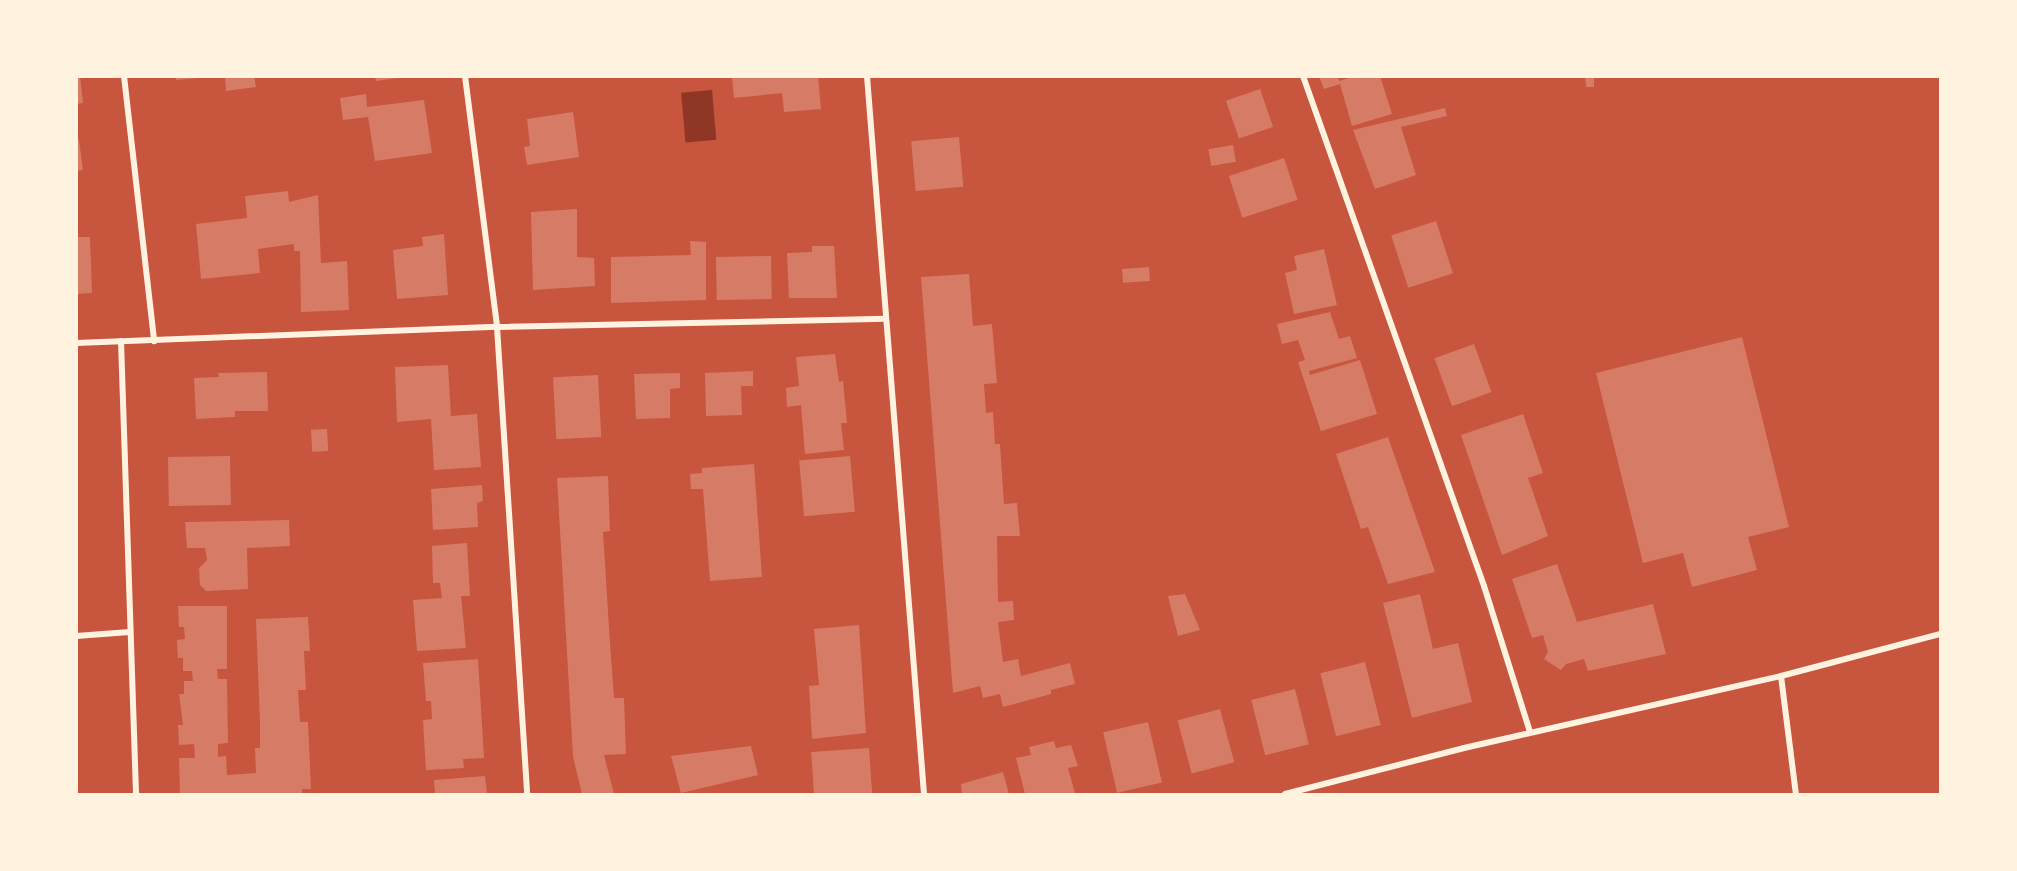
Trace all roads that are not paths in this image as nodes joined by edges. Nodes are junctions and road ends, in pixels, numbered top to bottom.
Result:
1 (124, 76) edge
2 (465, 76) edge
3 (867, 76) edge
4 (1303, 76) edge
5 (886, 319) junction
6 (497, 327) junction
7 (121, 341) junction
8 (154, 341) junction
9 (76, 343) edge
10 (130, 632) junction
11 (1941, 634) edge
12 (76, 636) edge
13 (1781, 676) junction
14 (1530, 732) junction
15 (136, 795) edge
16 (527, 795) edge
17 (924, 795) edge
18 (1285, 795) edge
19 (1796, 795) edge

1 - 8 street
2 - 6 street
3 - 5 street
4 - 14 street
5 - 6 street
5 - 17 street
6 - 8 street
6 - 16 street
7 - 8 street
7 - 9 street
7 - 10 street
10 - 12 street
10 - 15 street
11 - 13 street
13 - 14 street
13 - 19 street
14 - 18 street

